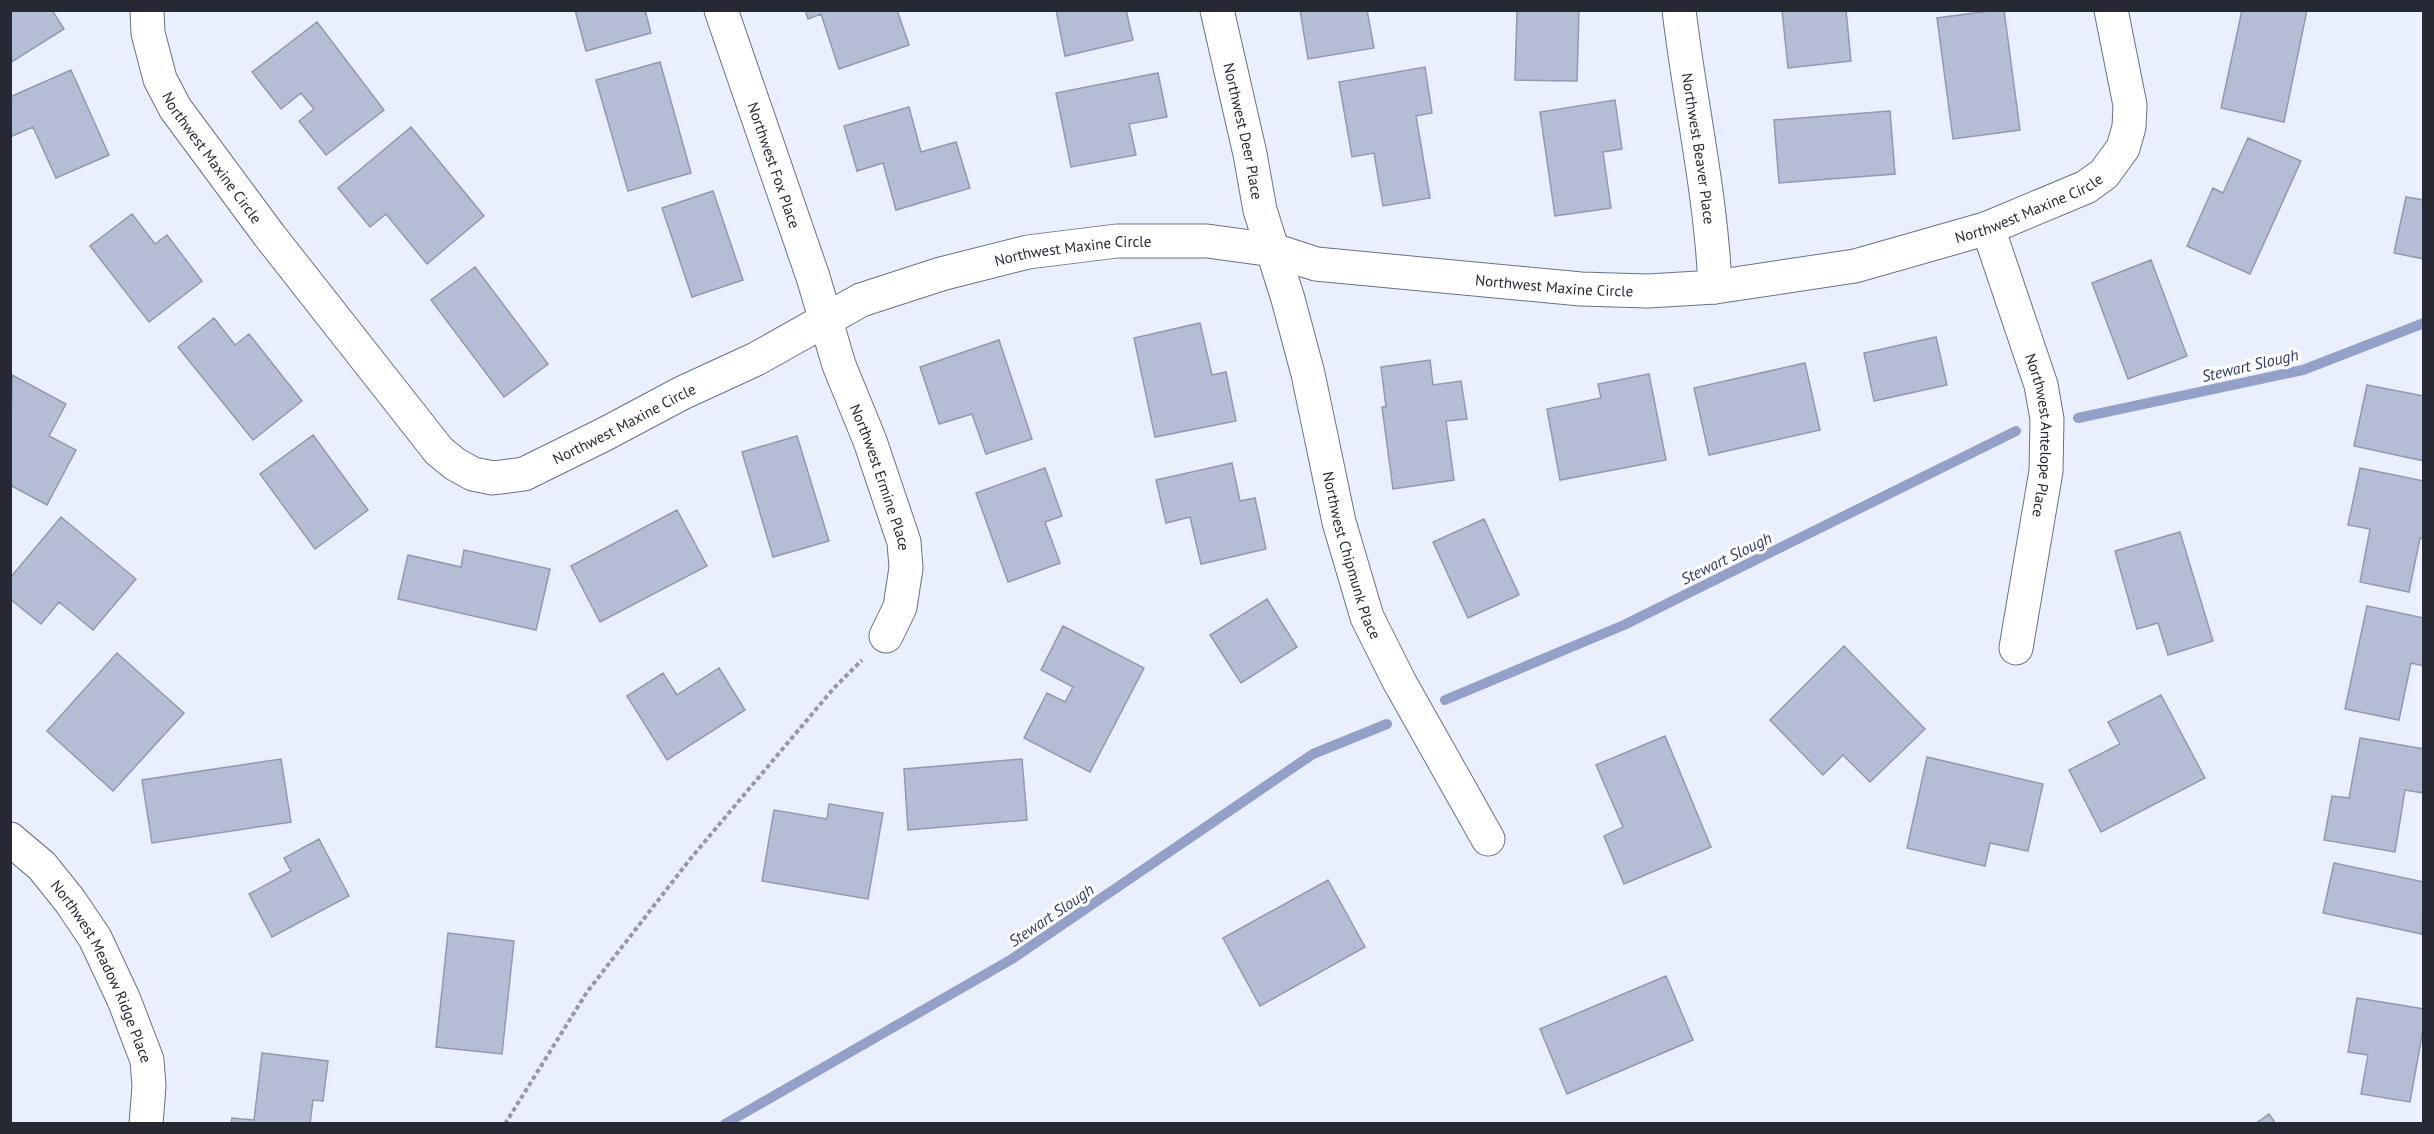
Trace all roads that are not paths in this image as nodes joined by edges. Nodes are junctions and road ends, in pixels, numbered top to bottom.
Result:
1 (147, 10) edge
2 (721, 10) edge
3 (1216, 10) edge
4 (1679, 10) edge
5 (2111, 10) edge
6 (1988, 228) junction
7 (1273, 250) junction
8 (1715, 287) junction
9 (824, 320) junction
10 (886, 636) road end
11 (2016, 648) dead end
12 (10, 839) edge
13 (1488, 839) dead end
14 (146, 1124) edge

1 - 9 street, Northwest Maxine Circle
2 - 9 street, Northwest Fox Place
3 - 7 street, Northwest Deer Place
4 - 8 street, Northwest Beaver Place
5 - 6 street, Northwest Maxine Circle
6 - 8 street, Northwest Maxine Circle
6 - 11 street, Northwest Antelope Place
7 - 8 street, Northwest Maxine Circle
7 - 9 street, Northwest Maxine Circle
7 - 13 street, Northwest Chipmunk Place
9 - 10 street, Northwest Ermine Place
12 - 14 street, Northwest Meadow Ridge Place

